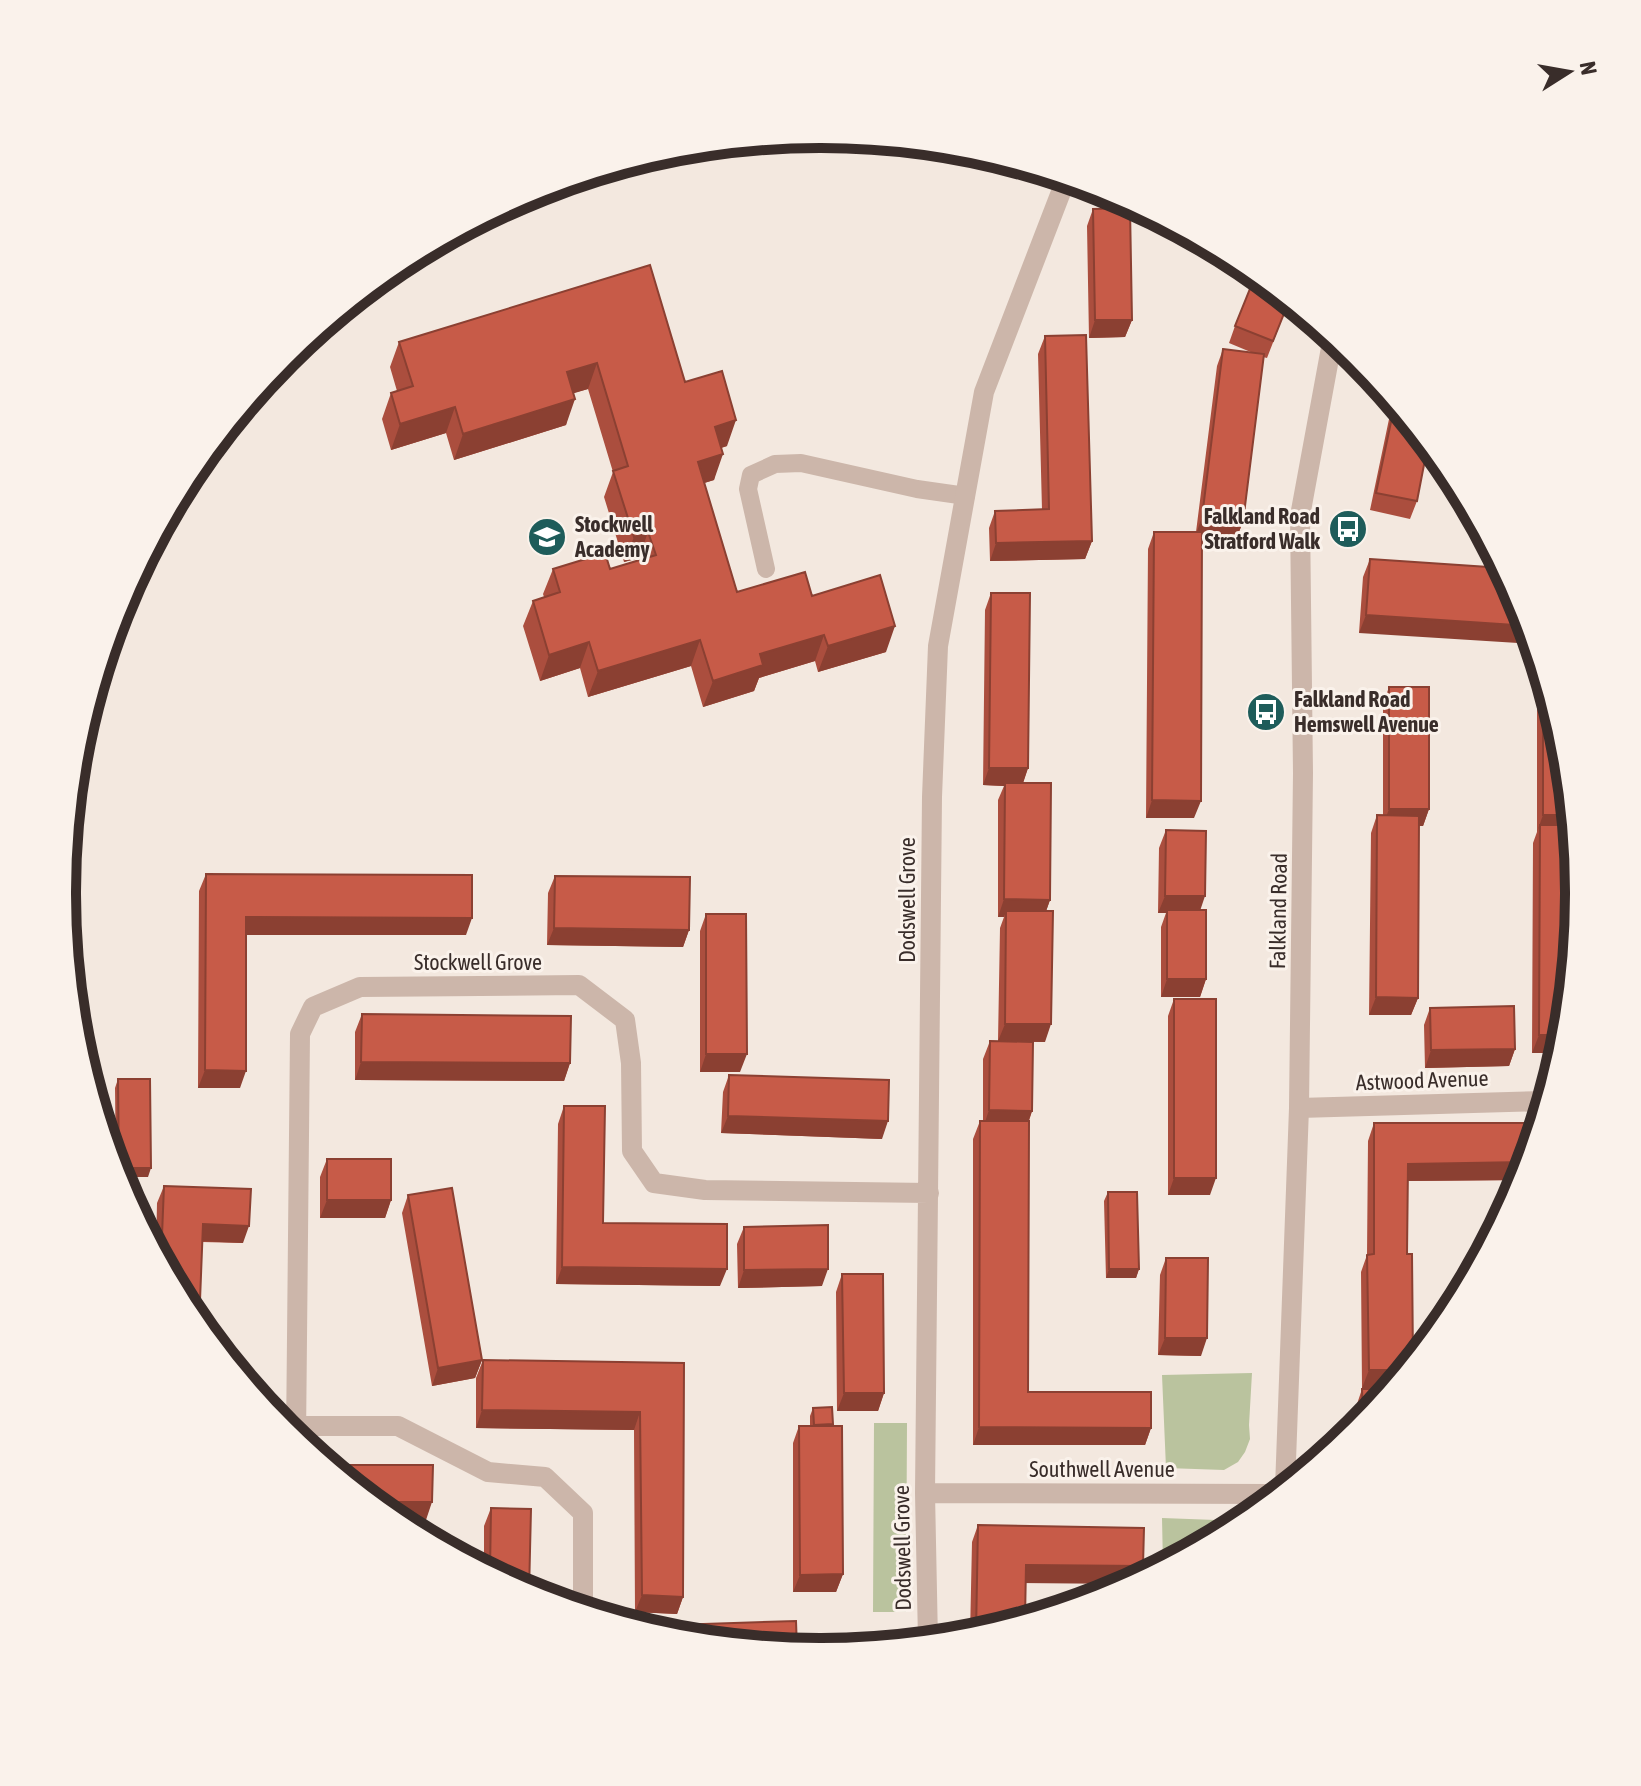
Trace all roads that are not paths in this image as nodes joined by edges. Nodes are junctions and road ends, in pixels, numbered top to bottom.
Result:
1 (1062, 189) edge
2 (1330, 351) edge
3 (966, 496) junction
4 (766, 569) dead end
5 (1535, 1101) edge
6 (1299, 1108) junction
7 (929, 1193) junction
8 (296, 1421) edge
9 (308, 1432) edge
10 (1286, 1474) edge
11 (925, 1493) junction
12 (1260, 1494) edge
13 (583, 1599) edge
14 (928, 1629) edge

1 - 3 street, Dodswell Grove
2 - 6 street, Falkland Road
3 - 4 lane
3 - 7 street, Dodswell Grove
5 - 6 street, Astwood Avenue
6 - 10 street, Falkland Road
7 - 8 street, Stockwell Grove
7 - 11 street, Dodswell Grove
9 - 13 street
11 - 12 street, Southwell Avenue
11 - 14 street, Dodswell Grove

